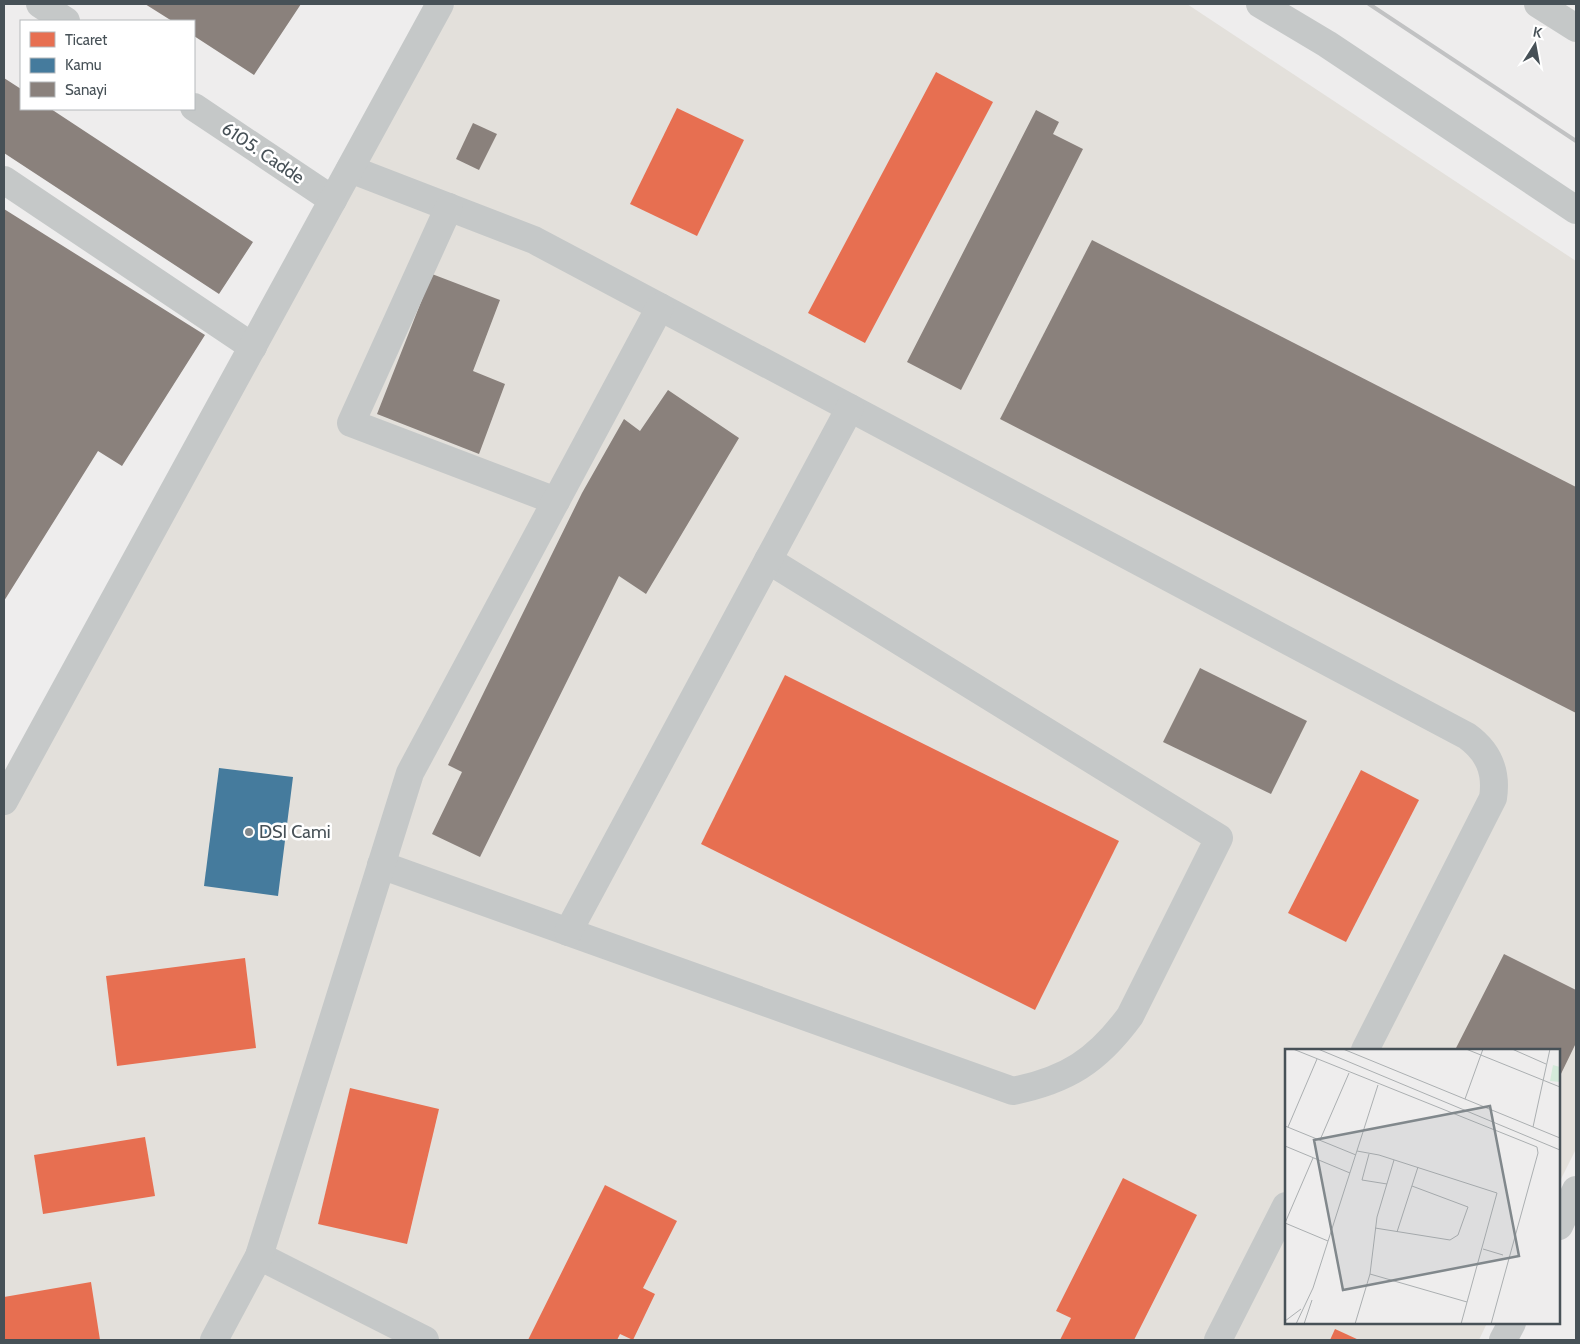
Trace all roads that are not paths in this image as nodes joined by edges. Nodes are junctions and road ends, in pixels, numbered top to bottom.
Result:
1 (440, 4) edge
2 (1260, 4) edge
3 (1538, 4) edge
4 (1576, 28) edge
5 (195, 108) edge
6 (350, 169) junction
7 (4, 180) edge
8 (333, 200) junction
9 (449, 208) junction
10 (1576, 210) edge
11 (660, 307) junction
12 (253, 347) junction
13 (850, 408) junction
14 (556, 501) junction
15 (768, 560) junction
16 (4, 801) edge
17 (381, 865) junction
18 (568, 932) junction
19 (1366, 1049) edge
20 (1576, 1190) edge
21 (1283, 1222) edge
22 (1560, 1224) edge
23 (258, 1256) junction
24 (1511, 1324) edge
25 (214, 1340) edge
26 (425, 1340) edge
27 (1218, 1340) edge
28 (1503, 1340) edge

1 - 6 street
2 - 10 street
3 - 4 street
5 - 8 street, 6105. Cadde
6 - 8 street
6 - 9 street
7 - 12 street
8 - 12 street
9 - 11 street
9 - 14 street
11 - 13 street
11 - 14 street
12 - 16 street
13 - 15 street
13 - 19 street
14 - 17 street
15 - 18 street
15 - 18 street
17 - 18 street
17 - 23 street
20 - 22 street
21 - 27 street
23 - 25 street
23 - 26 street
24 - 28 street

